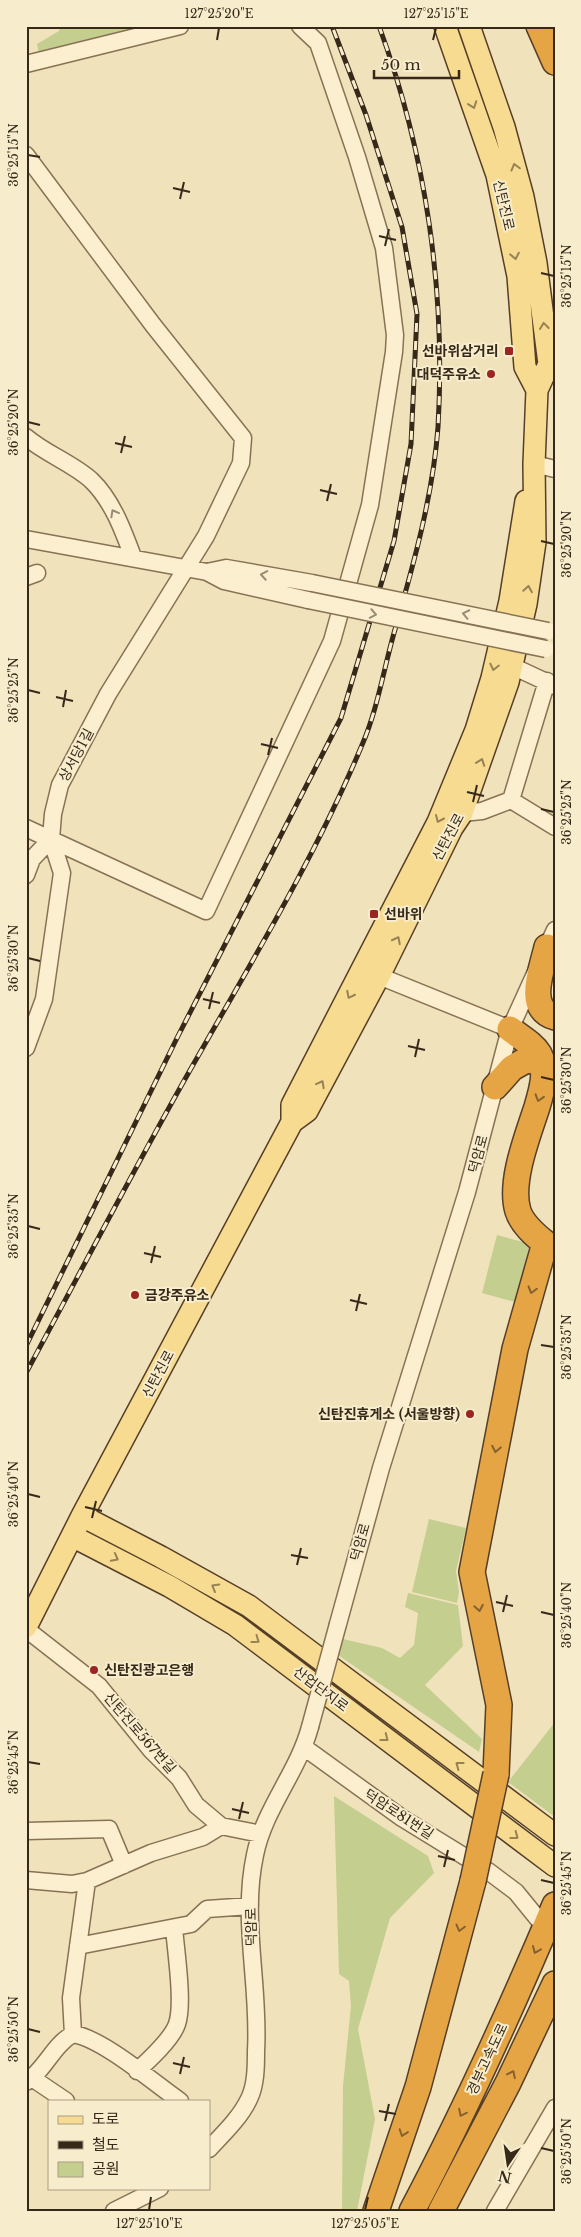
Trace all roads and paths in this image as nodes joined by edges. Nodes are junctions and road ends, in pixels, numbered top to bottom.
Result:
1 (180, 26) edge
2 (300, 26) edge
3 (445, 26) edge
4 (469, 26) edge
5 (539, 26) edge
6 (555, 62) edge
7 (26, 64) edge
8 (26, 155) edge
9 (537, 390) junction
10 (26, 438) edge
11 (545, 467) edge
12 (26, 540) edge
13 (133, 557) junction
14 (187, 568) junction
15 (207, 572) junction
16 (551, 632) edge
17 (550, 650) edge
18 (512, 666) junction
19 (551, 684) edge
20 (511, 800) junction
21 (462, 813) junction
22 (555, 827) edge
23 (26, 828) edge
24 (51, 839) junction
25 (26, 875) edge
26 (551, 938) edge
27 (371, 973) junction
28 (555, 1017) edge
29 (555, 1024) edge
30 (510, 1029) junction
31 (26, 1048) edge
32 (543, 1070) junction
33 (496, 1087) junction
34 (82, 1516) junction
35 (72, 1536) junction
36 (26, 1628) edge
37 (305, 1748) junction
38 (220, 1826) junction
39 (26, 1831) edge
40 (261, 1834) junction
41 (555, 1835) edge
42 (124, 1865) junction
43 (555, 1866) edge
44 (26, 1880) edge
45 (87, 1881) junction
46 (250, 1906) junction
47 (546, 1912) edge
48 (174, 1928) junction
49 (78, 1946) junction
50 (555, 1984) edge
51 (73, 2034) junction
52 (137, 2071) junction
53 (29, 2080) edge
54 (64, 2100) edge
55 (179, 2100) edge
56 (555, 2108) edge
57 (212, 2140) edge
58 (156, 2190) edge
59 (114, 2211) edge
60 (376, 2211) edge
61 (412, 2211) edge
62 (441, 2211) edge
63 (494, 2211) edge

1 - 7 street
2 - 24 street
3 -> 9 main road, 신탄진로
9 -> 4 main road, 신탄진로
5 - 6 highway
8 - 14 street, 상서당1길
9 - 11 main road, 신탄진로
13 -> 10 street
18 -> 11 main road, 신탄진로
11 -> 27 main road, 신탄진로
12 - 13 street
13 - 14 street
14 - 15 street
14 - 24 street, 상서당1길
16 -> 15 street, bridge
15 -> 17 street, bridge
18 - 19 street
21 -> 18 main road, 신탄진로
19 - 20 street
20 - 21 street
20 - 22 street
27 -> 21 main road, 신탄진로
23 - 24 street
24 - 25 street
24 - 31 street, 상서당1길
26 - 28 highway
26 - 30 street, 덕암로
27 - 30 street
27 - 34 main road, 신탄진로
29 - 30 highway
30 - 32 highway
30 - 33 street, 덕암로
32 - 33 highway
32 -> 60 highway, bridge
33 - 37 street, 덕암로, bridge
34 - 35 main road, 신탄진로
41 -> 34 main road, 산업단지로
35 - 36 main road, 신탄진로
35 -> 43 main road, 산업단지로
36 - 38 street, 신탄진로567번길
37 - 40 street, 덕암로
37 - 47 street, 덕암로81번길
38 - 40 street, 신탄진로567번길
38 - 42 street
39 - 42 street
40 - 46 street, 덕암로
42 - 45 street
44 - 45 street
45 - 49 street
46 - 48 street
46 - 57 street, 덕암로
47 -> 61 highway, 경부고속도로
48 - 49 street
48 - 52 street
49 - 51 street
62 -> 50 highway, 경부고속도로
51 - 52 street
51 - 53 street
52 - 55 street
53 - 54 street
56 - 63 street
58 - 59 street

